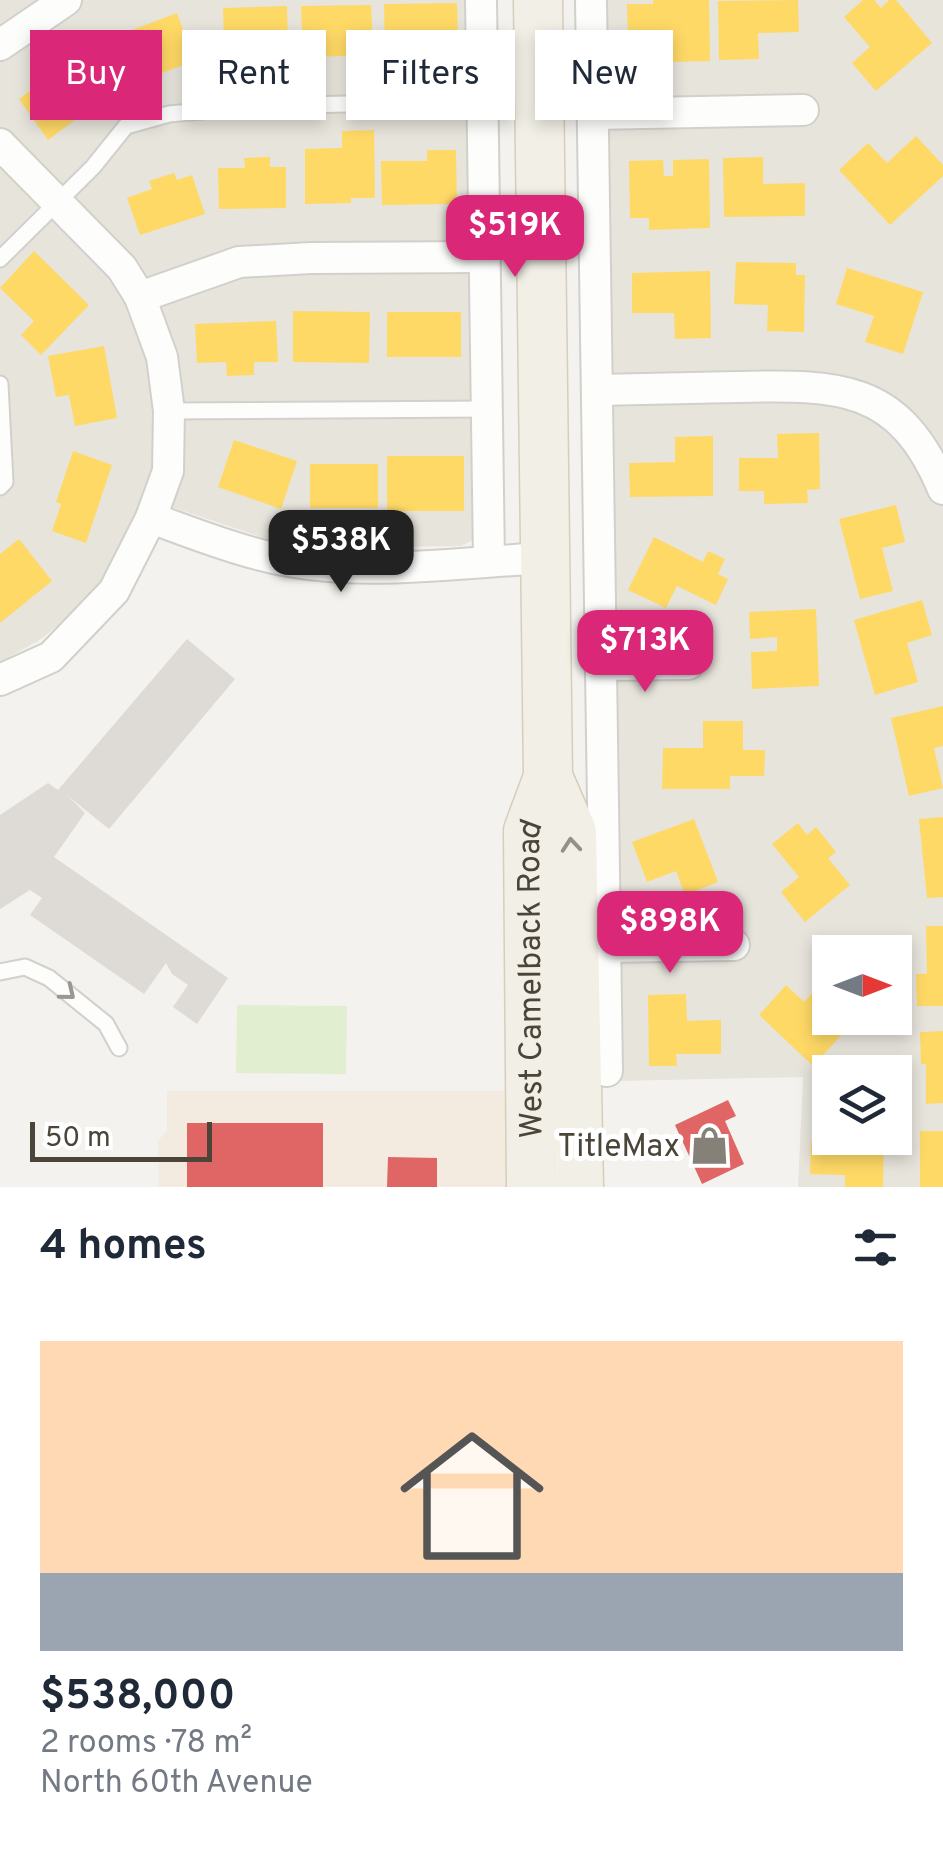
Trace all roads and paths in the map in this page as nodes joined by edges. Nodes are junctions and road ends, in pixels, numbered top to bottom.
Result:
1 (66, 0) edge
2 (482, 0) edge
3 (538, 0) edge
4 (591, 0) edge
5 (482, 30) edge
6 (592, 30) edge
7 (0, 45) edge
8 (346, 104) edge
9 (803, 110) dead end
10 (673, 112) edge
11 (482, 120) edge
12 (593, 120) edge
13 (0, 144) edge
14 (56, 202) junction
15 (484, 257) junction
16 (0, 259) edge
17 (140, 297) junction
18 (0, 384) edge
19 (598, 390) junction
20 (487, 410) junction
21 (169, 412) junction
22 (0, 487) edge
23 (943, 489) edge
24 (151, 518) junction
25 (544, 558) junction
26 (489, 561) junction
27 (688, 664) dead end
28 (602, 665) junction
29 (0, 680) edge
30 (548, 777) junction
31 (734, 945) dead end
32 (606, 946) junction
33 (0, 972) edge
34 (592, 1020) junction
35 (118, 1048) dead end
36 (608, 1071) dead end
37 (530, 1187) edge
38 (579, 1187) edge

1 - 7 street
2 - 5 street
3 - 25 main road, West Camelback Road
4 - 6 street, West Camelback Road
8 - 14 lane
9 - 10 street
11 - 15 street
12 - 19 street, West Camelback Road
13 - 14 street
14 - 16 lane
14 - 17 street
15 - 17 street
15 - 20 street
17 - 21 street
18 - 22 lane
19 - 23 street
19 - 28 street, West Camelback Road
20 - 21 lane
20 - 26 street
21 - 24 street
24 - 26 street
24 - 29 street
25 - 26 street
25 - 30 main road, West Camelback Road
27 - 28 street
28 - 32 street, West Camelback Road
34 -> 30 main road, West Camelback Road
30 - 37 main road, West Camelback Road
31 - 32 street
32 - 34 street, West Camelback Road
33 -> 35 lane
34 - 36 street, West Camelback Road
34 - 38 main road, West Camelback Road

